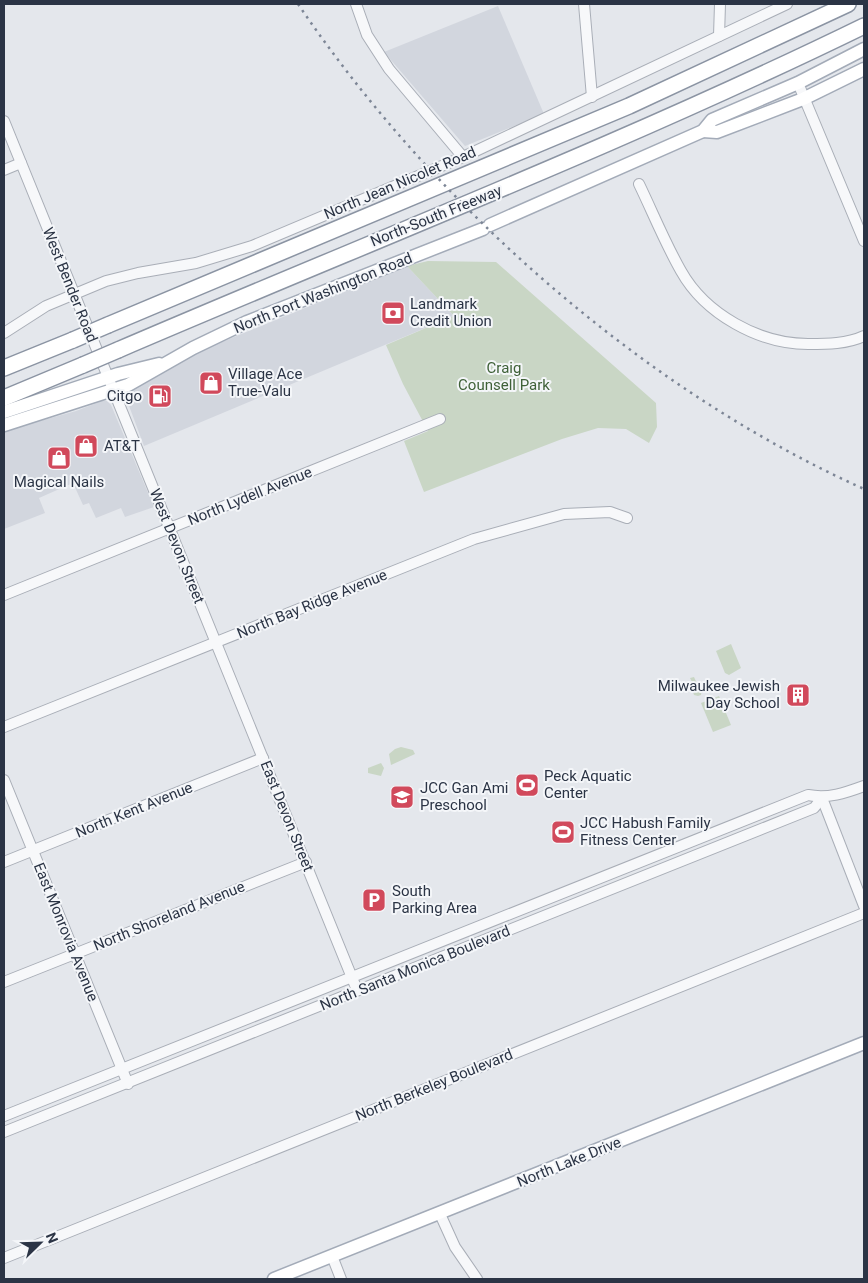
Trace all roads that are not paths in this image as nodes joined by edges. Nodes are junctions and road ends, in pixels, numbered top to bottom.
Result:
1 (356, 4) edge
2 (584, 4) edge
3 (720, 4) edge
4 (788, 4) edge
5 (848, 4) edge
6 (864, 26) edge
7 (719, 36) junction
8 (864, 50) edge
9 (864, 69) edge
10 (798, 83) junction
11 (592, 97) junction
12 (804, 99) junction
13 (4, 121) edge
14 (703, 131) junction
15 (463, 157) junction
16 (21, 163) junction
17 (4, 170) edge
18 (639, 184) dead end
19 (864, 241) edge
20 (74, 294) junction
21 (4, 333) edge
22 (864, 336) edge
23 (4, 368) edge
24 (110, 384) junction
25 (4, 398) edge
26 (4, 412) edge
27 (440, 419) dead end
28 (4, 425) edge
29 (137, 449) joint
30 (627, 518) dead end
31 (170, 529) junction
32 (4, 595) edge
33 (216, 642) junction
34 (4, 727) edge
35 (263, 758) junction
36 (4, 780) edge
37 (864, 786) edge
38 (822, 798) junction
39 (32, 851) junction
40 (4, 862) edge
41 (306, 862) junction
42 (864, 906) edge
43 (864, 913) edge
44 (75, 954) junction
45 (352, 976) junction
46 (4, 982) edge
47 (357, 990) junction
48 (864, 1043) edge
49 (121, 1068) junction
50 (128, 1084) junction
51 (4, 1116) edge
52 (4, 1132) edge
53 (440, 1214) junction
54 (332, 1256) junction
55 (4, 1258) edge
56 (274, 1279) edge
57 (341, 1279) edge
58 (477, 1279) edge

1 - 15 street
2 - 11 street
3 - 7 street
4 - 7 street, North Jean Nicolet Road
5 - 23 highway, North-South Freeway, bridge
6 - 25 highway, North-South Freeway, bridge
7 - 11 street, North Jean Nicolet Road
8 - 10 main road, North Port Washington Road
9 - 12 main road, North Port Washington Road
10 - 12 street
10 - 14 main road, North Port Washington Road
11 - 15 street, North Jean Nicolet Road
12 - 14 main road, North Port Washington Road
12 - 19 street
13 - 16 street, West Bender Road
14 - 24 main road, North Port Washington Road
15 - 20 street, North Jean Nicolet Road
16 - 17 street
16 - 20 street, West Bender Road
18 - 22 street
20 - 21 street, North Jean Nicolet Road
20 - 24 street, West Bender Road
24 - 26 main road, North Port Washington Road
24 - 28 main road, North Port Washington Road
24 - 29 street, West Bender Road
27 - 31 street, North Lydell Avenue
29 - 31 street, West Devon Street
30 - 33 street, North Bay Ridge Avenue
31 - 32 street, North Lydell Avenue
31 - 33 street, West Devon Street
33 - 34 street, North Bay Ridge Avenue
33 - 35 street, East Devon Street
35 - 39 street, North Kent Avenue
35 - 41 street, East Devon Street
36 - 39 street, East Monrovia Avenue
37 - 38 street, North Santa Monica Boulevard
38 - 42 street
38 - 45 street, North Santa Monica Boulevard
38 - 47 street, North Santa Monica Boulevard
39 - 40 street, North Kent Avenue
39 - 44 street, East Monrovia Avenue
41 - 44 street, North Shoreland Avenue
41 - 45 street, East Devon Street
43 - 55 street, North Berkeley Boulevard
44 - 46 street, North Shoreland Avenue
44 - 49 street, East Monrovia Avenue
45 - 47 street, East Devon Street
45 - 49 street, North Santa Monica Boulevard
47 - 50 street, North Santa Monica Boulevard
48 - 53 main road, North Lake Drive
49 - 50 street, East Monrovia Avenue
49 - 51 street, North Santa Monica Boulevard
50 - 52 street, North Santa Monica Boulevard
53 - 54 main road, North Lake Drive
53 - 58 street
54 - 56 main road, North Lake Drive
54 - 57 street

